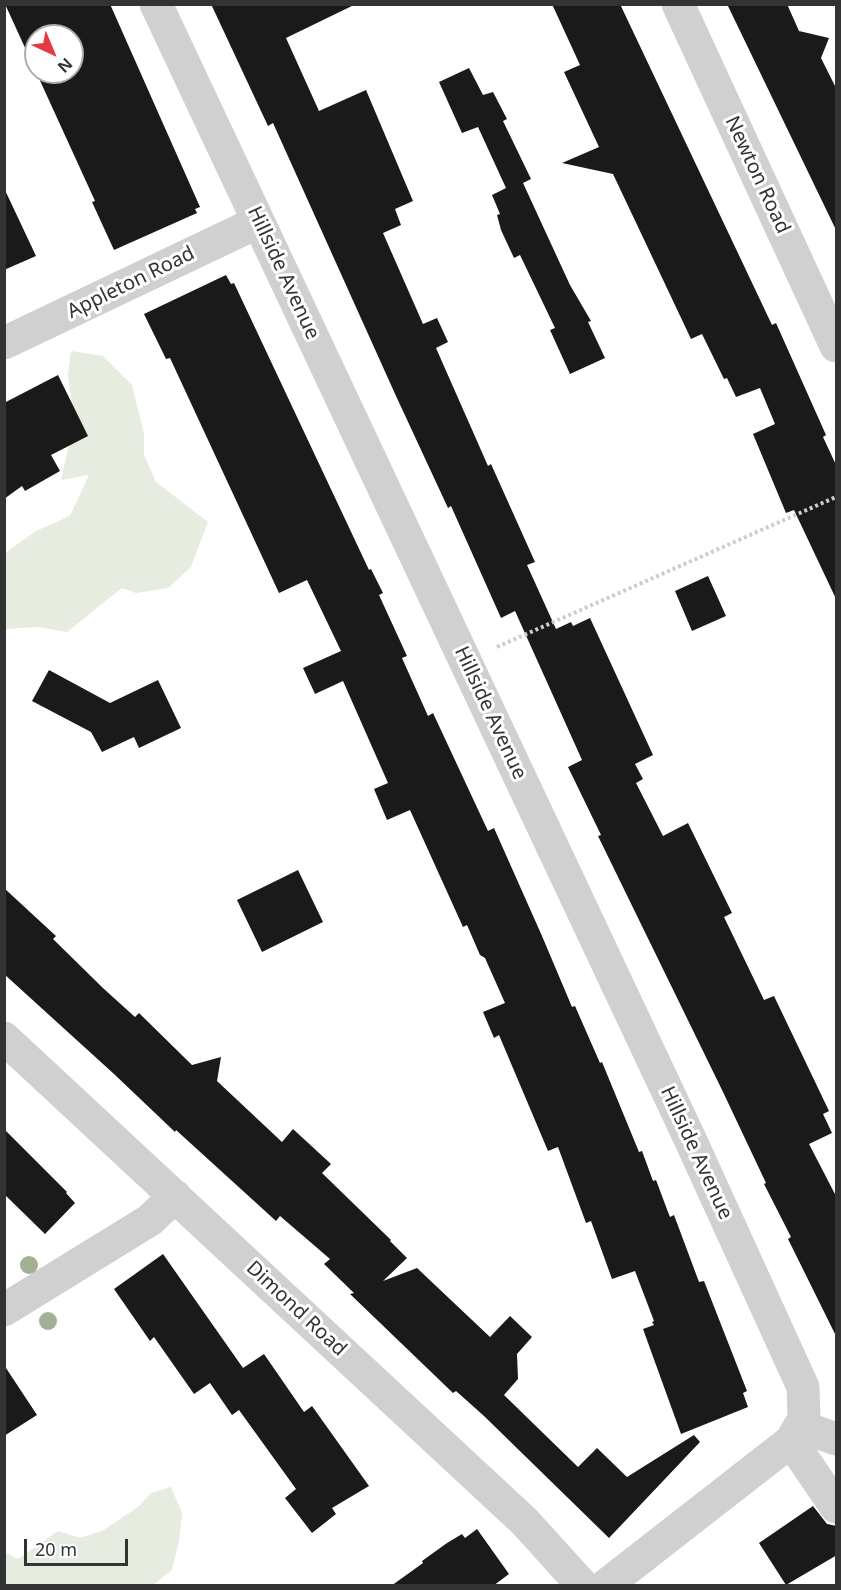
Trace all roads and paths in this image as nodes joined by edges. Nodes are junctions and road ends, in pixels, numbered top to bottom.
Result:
1 (156, 4) edge
2 (678, 4) edge
3 (258, 222) junction
4 (4, 343) edge
5 (837, 346) edge
6 (837, 497) edge
7 (466, 661) junction
8 (4, 1038) edge
9 (175, 1196) junction
10 (4, 1310) edge
11 (796, 1433) junction
12 (837, 1439) edge
13 (837, 1507) edge
14 (583, 1586) edge
15 (605, 1586) edge

1 - 3 street, Hillside Avenue
2 - 5 street, Newton Road
3 - 4 street, Appleton Road
3 - 7 street, Hillside Avenue
6 - 7 path
7 - 11 street, Hillside Avenue
8 - 9 street, Dimond Road
9 - 10 street
9 - 14 street, Dimond Road
11 - 12 street
11 - 13 street
11 - 15 street

